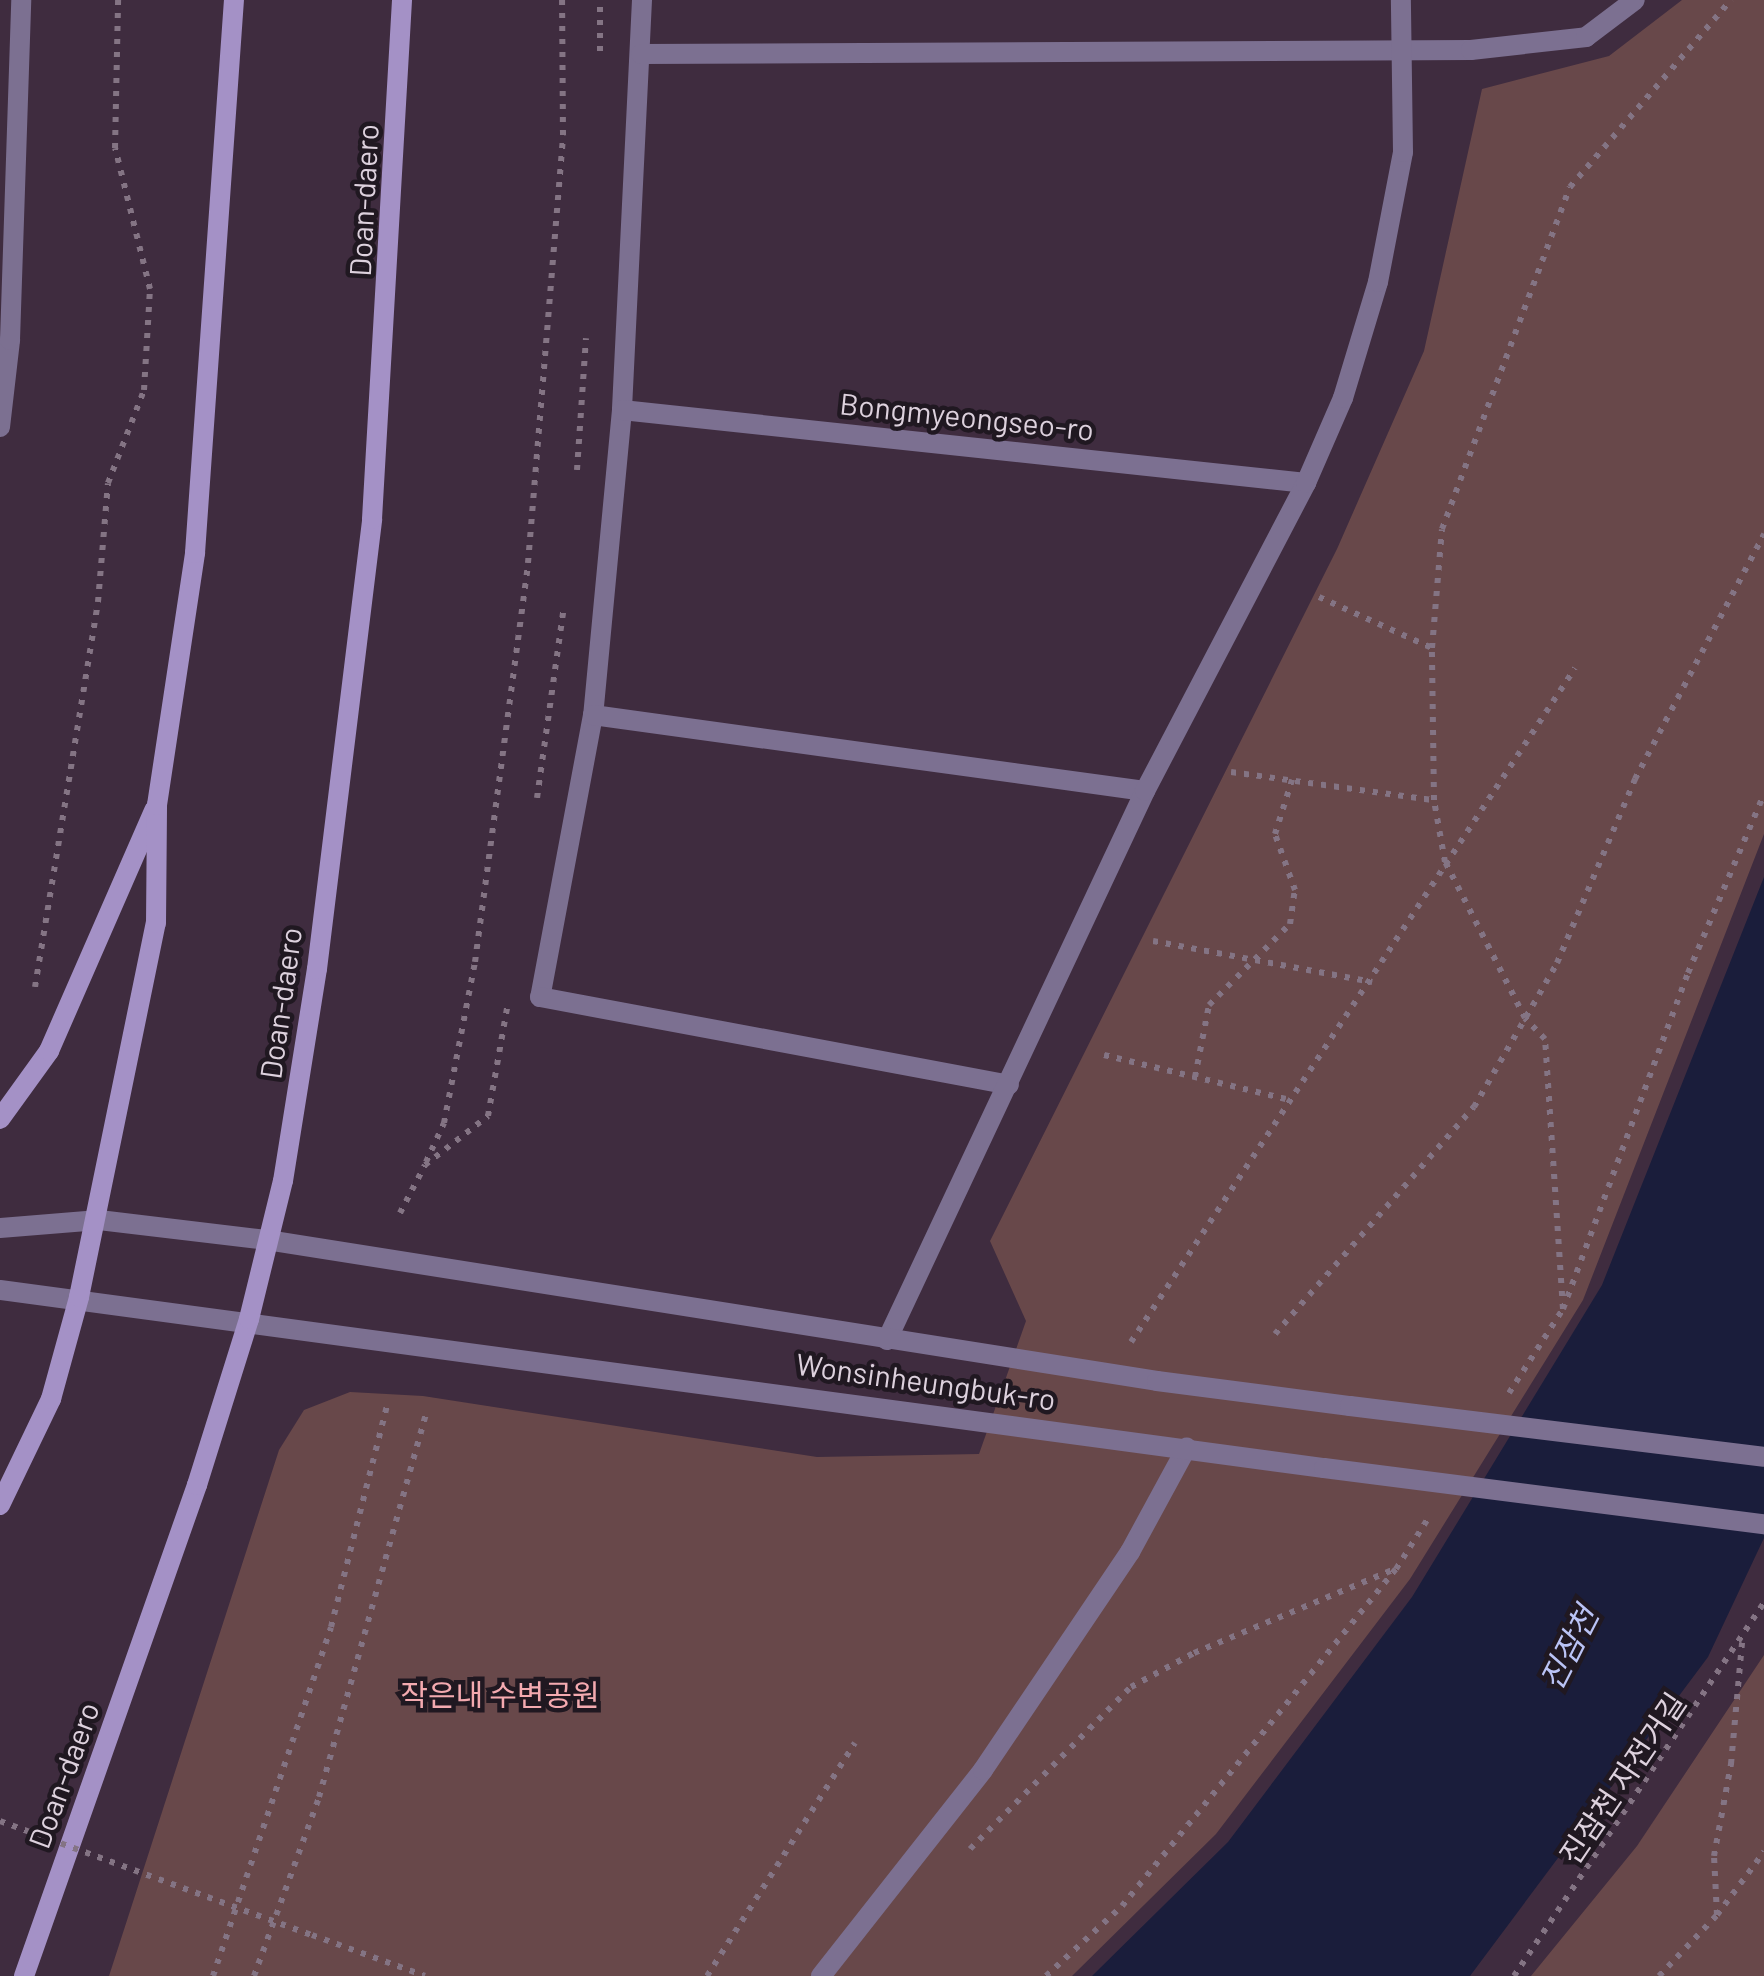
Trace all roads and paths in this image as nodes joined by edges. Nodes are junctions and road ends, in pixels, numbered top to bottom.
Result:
1 (21, 0) edge
2 (118, 0) edge
3 (234, 0) edge
4 (402, 0) edge
5 (562, 0) edge
6 (600, 0) edge
7 (642, 0) edge
8 (1401, 0) edge
9 (1635, 0) edge
10 (1731, 0) edge
11 (1404, 50) junction
12 (641, 54) junction
13 (600, 60) dead end
14 (8, 139) edge
15 (587, 318) dead end
16 (622, 410) junction
17 (0, 427) edge
18 (576, 478) dead end
19 (1306, 483) junction
20 (1764, 534) edge
21 (565, 596) dead end
22 (1319, 596) dead end
23 (1432, 648) junction
24 (1575, 668) dead end
25 (593, 715) junction
26 (1232, 772) dead end
27 (1292, 780) junction
28 (1145, 791) junction
29 (1434, 800) junction
30 (158, 805) junction
31 (536, 809) dead end
32 (1445, 862) junction
33 (1152, 941) dead end
34 (1259, 961) junction
35 (1372, 982) junction
36 (508, 1002) dead end
37 (32, 1004) dead end
38 (1525, 1018) junction
39 (1104, 1055) dead end
40 (1195, 1077) junction
41 (1010, 1086) junction
42 (1286, 1099) junction
43 (0, 1119) edge
44 (425, 1165) junction
45 (400, 1213) dead end
46 (99, 1220) junction
47 (0, 1228) edge
48 (268, 1240) junction
49 (0, 1290) edge
50 (79, 1296) junction
51 (1563, 1308) dead end
52 (249, 1319) junction
53 (1275, 1334) dead end
54 (887, 1340) junction
55 (1131, 1342) dead end
56 (387, 1405) dead end
57 (426, 1415) dead end
58 (1187, 1447) junction
59 (1764, 1457) edge
60 (0, 1505) edge
61 (1764, 1524) edge
62 (1396, 1569) dead end
63 (1764, 1604) edge
64 (1742, 1640) junction
65 (855, 1743) dead end
66 (0, 1822) edge
67 (1764, 1852) edge
68 (960, 1860) dead end
69 (1760, 1867) edge
70 (1717, 1915) junction
71 (24, 1976) edge
72 (213, 1976) edge
73 (254, 1976) edge
74 (425, 1976) edge
75 (708, 1976) edge
76 (821, 1976) edge
77 (1514, 1976) edge
78 (1659, 1976) edge

1 - 14 street
2 - 37 path
3 - 30 main road
4 - 48 main road, Doan-daero
5 - 44 path
6 - 13 path
7 - 12 street
8 - 11 street
9 - 11 street
10 - 23 path
11 - 12 street
11 - 19 street
12 - 16 street
14 - 17 street
15 - 18 path
16 - 19 street, Bongmyeongseo-ro
16 - 25 street
19 - 28 street
20 - 38 path
21 - 31 path
22 - 23 path
23 - 29 path
24 - 32 path
25 - 28 street
25 - 41 street
26 - 27 path
27 - 29 path
27 - 34 path
28 - 41 street
29 - 32 path
30 - 43 main road
30 - 46 main road
32 - 35 path
32 - 38 path
33 - 34 path
34 - 35 path
34 - 40 path
35 - 42 path
36 - 44 path
38 - 51 path
38 - 53 path
39 - 40 path
40 - 42 path
41 - 54 street
42 - 55 path
44 - 45 path
46 - 47 street, Wonsinheungbuk-ro
46 - 48 street, Wonsinheungbuk-ro
46 - 50 main road
48 - 52 main road, Doan-daero
48 - 54 street, Wonsinheungbuk-ro
49 - 50 street, Wonsinheungbuk-ro
50 - 52 street, Wonsinheungbuk-ro
50 - 60 main road
52 - 58 street, Wonsinheungbuk-ro
52 - 71 main road, Doan-daero
54 - 59 street, Wonsinheungbuk-ro, bridge
56 - 72 path
57 - 73 path
58 - 61 street, Wonsinheungbuk-ro, bridge
58 - 76 street
62 - 68 path
63 - 64 path, 진잠천 자전거길
64 - 70 path
64 - 77 path, 진잠천 자전거길
65 - 75 path
66 - 74 path, bridge
67 - 69 path
69 - 70 path
70 - 78 path

